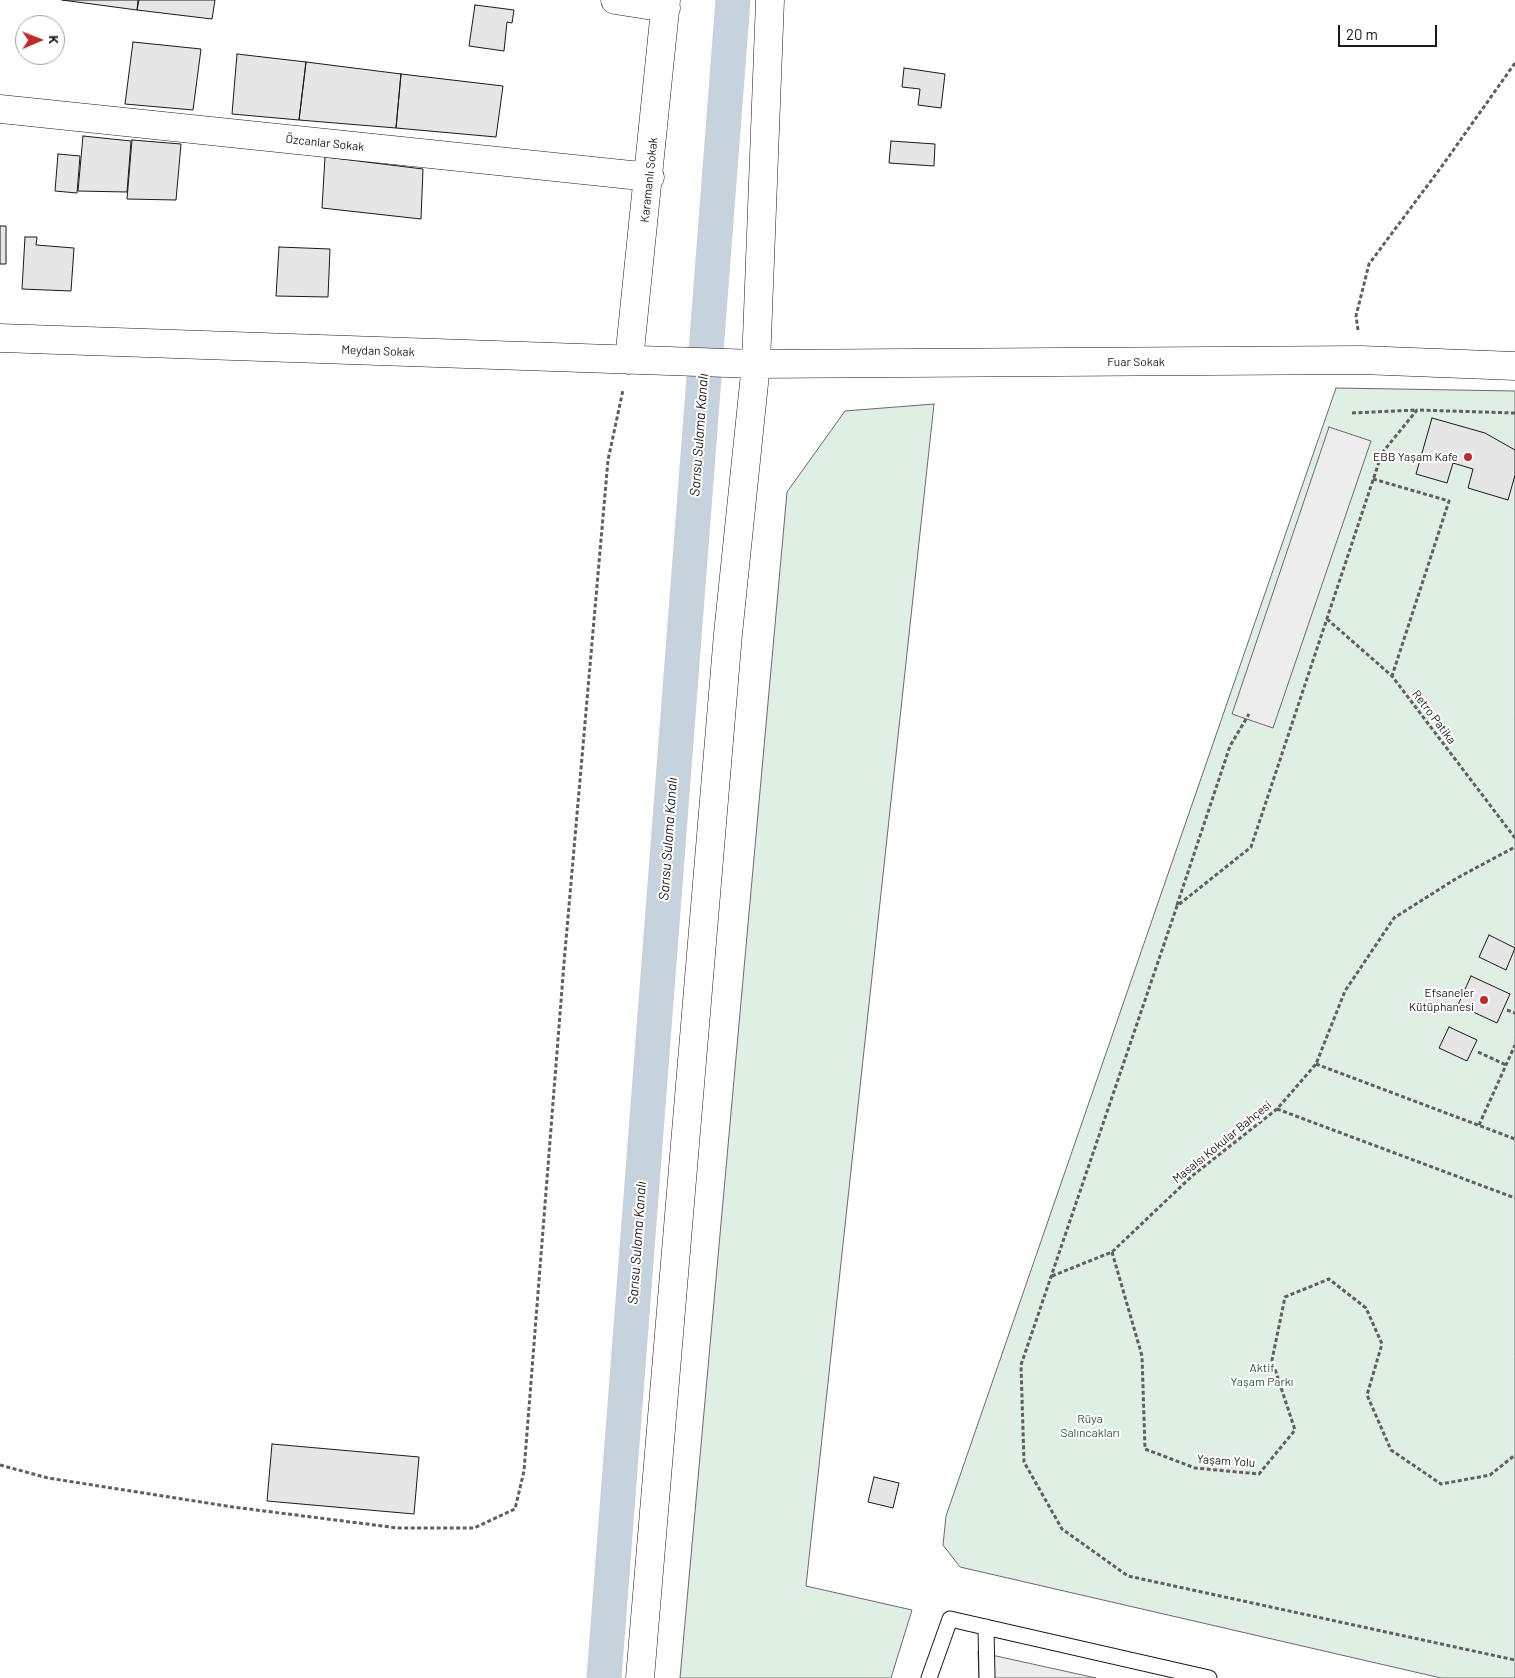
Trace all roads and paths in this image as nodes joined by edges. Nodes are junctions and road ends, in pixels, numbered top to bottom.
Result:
1 (615, 0) edge
2 (770, 0) edge
3 (666, 4) edge
4 (1515, 63) edge
5 (0, 109) edge
6 (650, 177) junction
7 (0, 338) edge
8 (639, 360) junction
9 (1361, 360) junction
10 (746, 364) junction
11 (1515, 366) edge
12 (1417, 410) junction
13 (1352, 413) dead end
14 (1515, 413) edge
15 (1373, 479) junction
16 (1327, 620) junction
17 (1392, 676) junction
18 (1248, 714) dead end
19 (1515, 838) edge
20 (1515, 847) edge
21 (1177, 906) junction
22 (1507, 1010) dead end
23 (1515, 1014) edge
24 (1515, 1045) edge
25 (1478, 1052) dead end
26 (1316, 1064) junction
27 (1506, 1065) junction
28 (1277, 1109) junction
29 (1479, 1125) junction
30 (1515, 1138) edge
31 (1515, 1198) edge
32 (1112, 1252) junction
33 (1052, 1276) junction
34 (1515, 1455) edge
35 (0, 1465) edge
36 (986, 1627) junction
37 (1515, 1660) edge
38 (640, 1678) edge
39 (929, 1678) edge
40 (987, 1678) edge
41 (1209, 1678) edge

1 - 3 street
2 - 10 street
3 - 6 street, Karamanlı Sokak
4 - 9 path
5 - 6 street, Özcanlar Sokak
6 - 8 street, Karamanlı Sokak
7 - 8 street, Meydan Sokak
8 - 10 street, Meydan Sokak
8 - 35 path
9 - 10 street, Fuar Sokak
9 - 11 street, Fuar Sokak
10 - 38 street
12 - 13 path
12 - 14 path
12 - 15 path
15 - 16 path
15 - 17 path
16 - 17 path, Retro Patika
16 - 21 path
17 - 19 path, Retro Patika
18 - 21 path
20 - 26 path, Masalsı Kokular Bahçesi
21 - 33 path
22 - 23 path
24 - 27 path
25 - 27 path
26 - 28 path, Masalsı Kokular Bahçesi
26 - 29 path
27 - 29 path
28 - 31 path
28 - 32 path, Masalsı Kokular Bahçesi
29 - 30 path
32 - 33 path, Masalsı Kokular Bahçesi
32 - 34 path, Yaşam Yolu
33 - 37 path
36 - 39 lane
36 - 40 lane
36 - 41 lane

